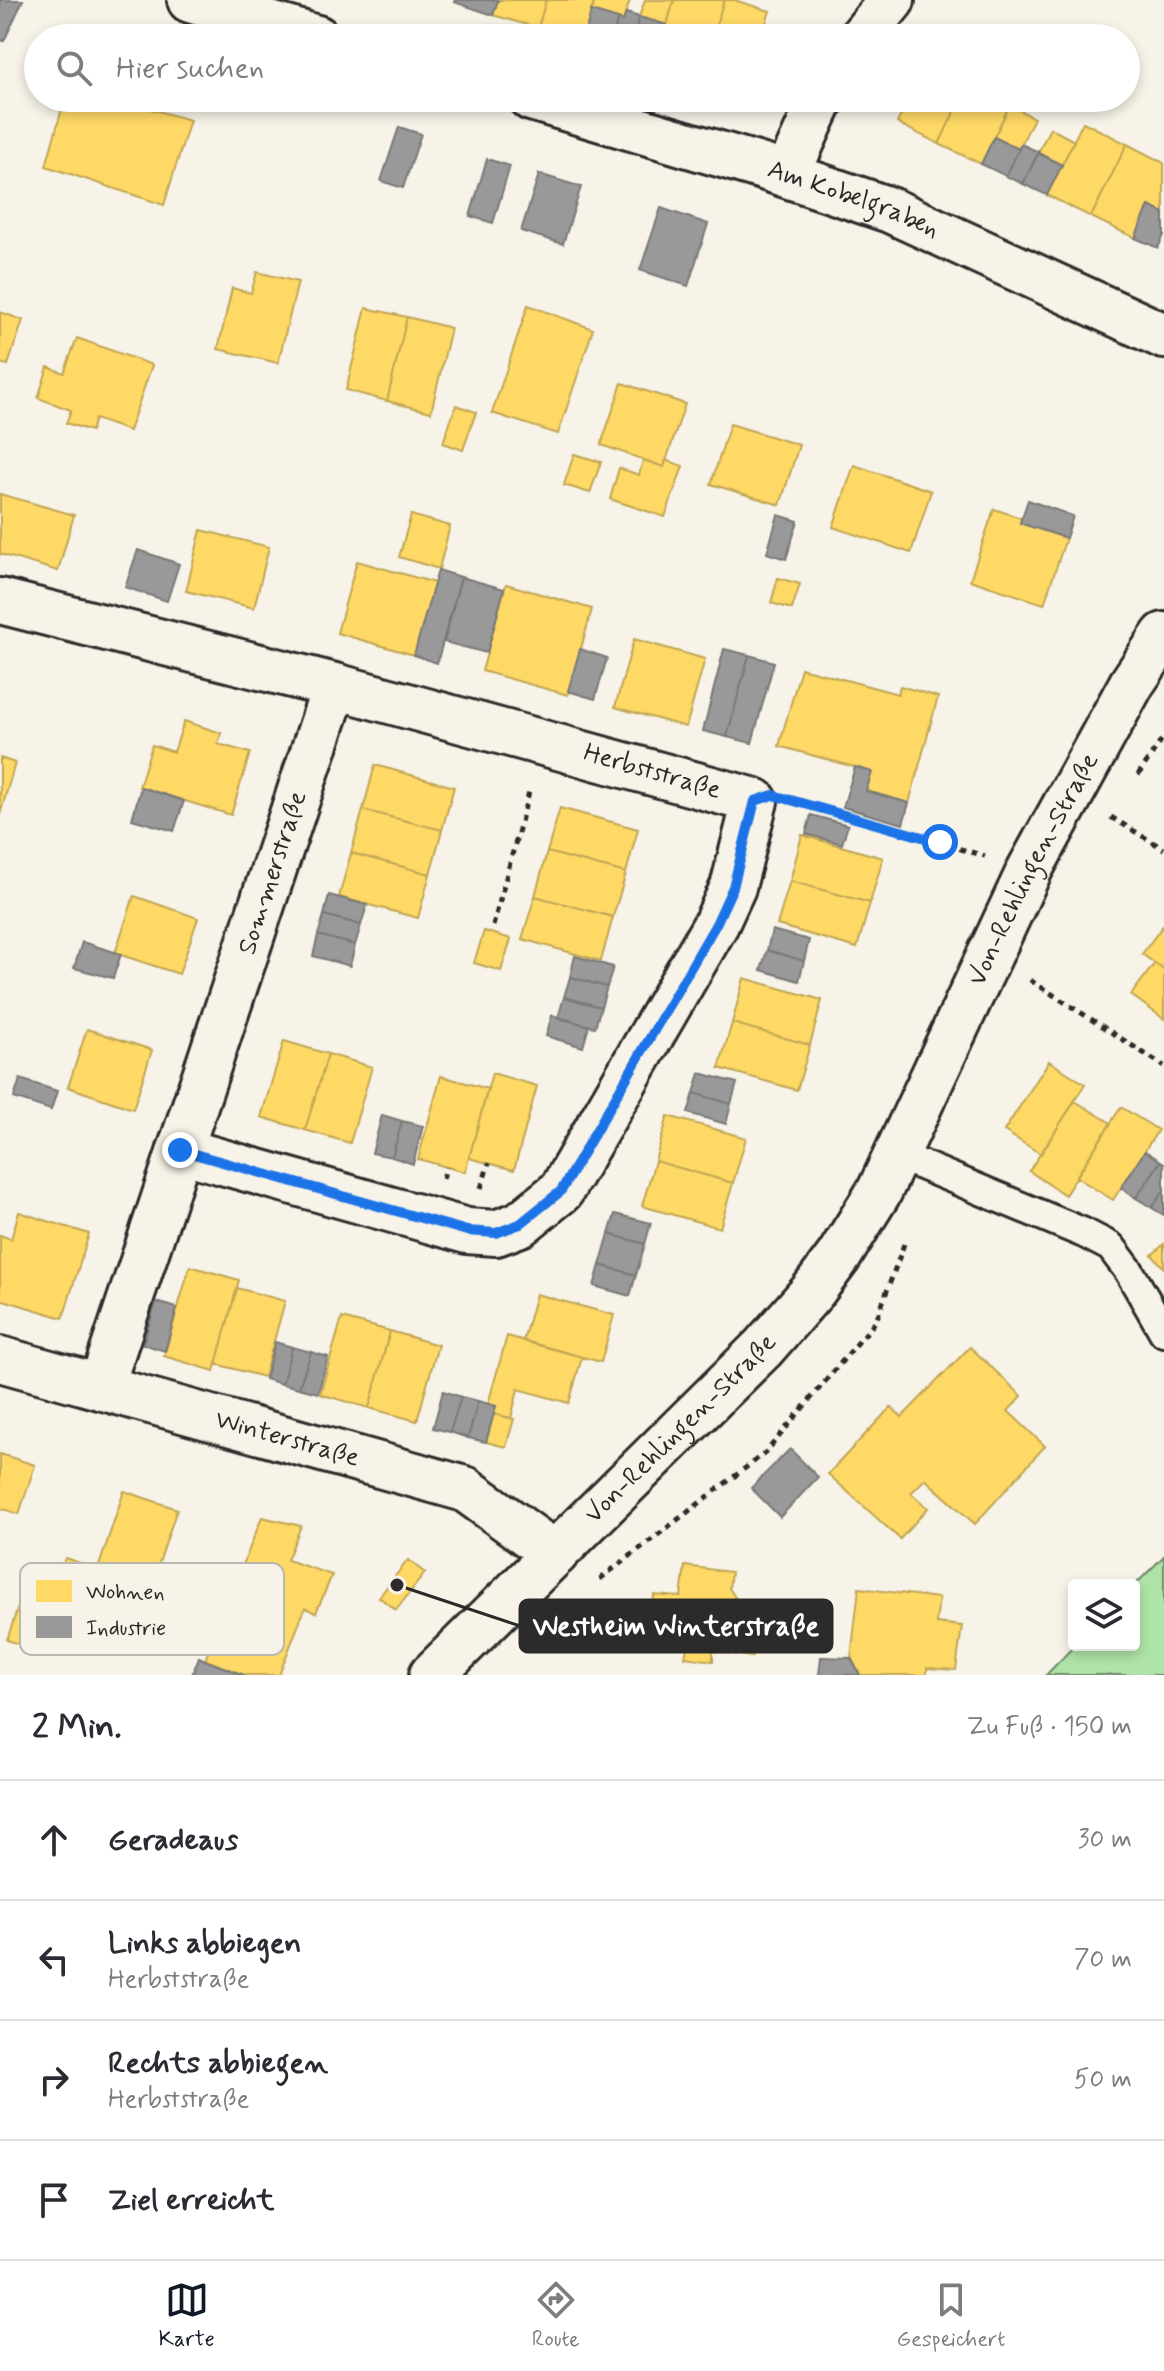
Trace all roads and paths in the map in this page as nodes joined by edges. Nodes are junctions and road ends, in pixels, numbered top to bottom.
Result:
1 (190, 0) edge
2 (892, 0) edge
3 (270, 24) edge
4 (872, 24) edge
5 (578, 112) edge
6 (816, 112) edge
7 (787, 175) junction
8 (1164, 336) edge
9 (0, 601) edge
10 (1164, 635) edge
11 (335, 686) junction
12 (542, 741) junction
13 (755, 801) junction
14 (1111, 817) dead end
15 (957, 847) dead end
16 (1164, 849) edge
17 (493, 926) dead end
18 (1017, 972) dead end
19 (1164, 1066) edge
20 (180, 1150) junction
21 (897, 1155) junction
22 (1164, 1332) edge
23 (0, 1359) edge
24 (101, 1387) junction
25 (555, 1554) junction
26 (432, 1675) edge

1 - 3 street
2 - 4 street
5 - 7 street, Am Kobelgraben
6 - 7 street
7 - 8 street, Am Kobelgraben
9 - 11 street
10 - 21 street, Von-Rehlingen-Straße
11 - 12 street, Herbststraße
11 - 20 street, Sommerstraße
12 - 13 street, Herbststraße
12 - 17 path
13 - 15 path
13 - 20 street, Herbststraße
14 - 16 path
18 - 19 path
20 - 24 street, Sommerstraße
21 - 22 lane
21 - 25 street, Von-Rehlingen-Straße
23 - 24 street, Winterstraße
24 - 25 street, Winterstraße
25 - 26 street, Von-Rehlingen-Straße

